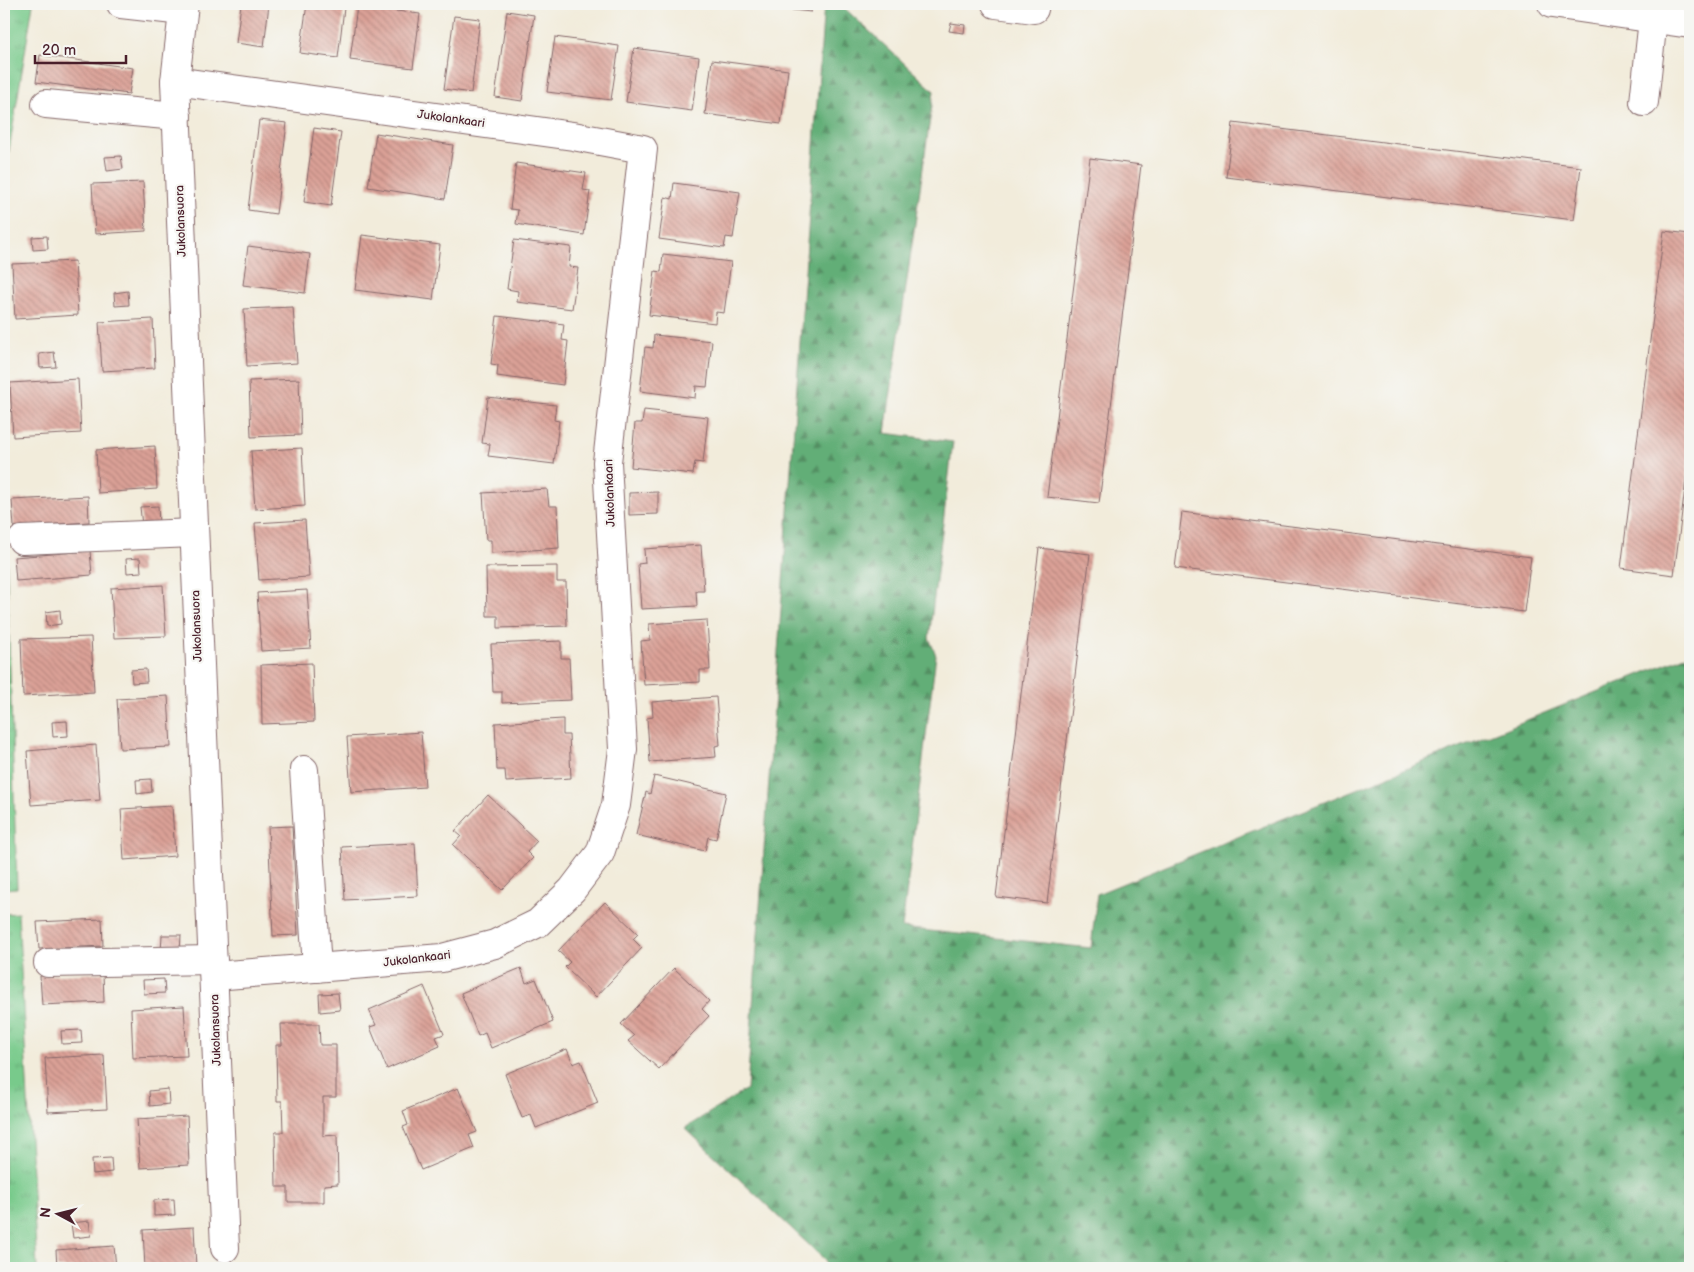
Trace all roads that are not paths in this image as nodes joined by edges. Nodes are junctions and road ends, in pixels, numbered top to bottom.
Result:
1 (121, 4) edge
2 (996, 4) edge
3 (1552, 4) edge
4 (1034, 6) edge
5 (183, 8) edge
6 (1653, 19) junction
7 (1690, 24) edge
8 (175, 81) junction
9 (1644, 102) dead end
10 (46, 104) dead end
11 (177, 116) junction
12 (194, 533) junction
13 (22, 540) dead end
14 (304, 770) dead end
15 (48, 963) dead end
16 (214, 968) junction
17 (317, 968) junction
18 (225, 1248) dead end

1 - 5 street
2 - 4 street
3 - 6 street
5 - 8 street, Jukolansuora
6 - 7 street
6 - 9 street
8 - 11 street, Jukolansuora
8 - 17 street, Jukolankaari
10 - 11 street
11 - 12 street, Jukolansuora
12 - 13 street
12 - 16 street, Jukolansuora
14 - 17 street
15 - 16 street, Jukolankaari
16 - 17 street, Jukolankaari
16 - 18 street, Jukolansuora

